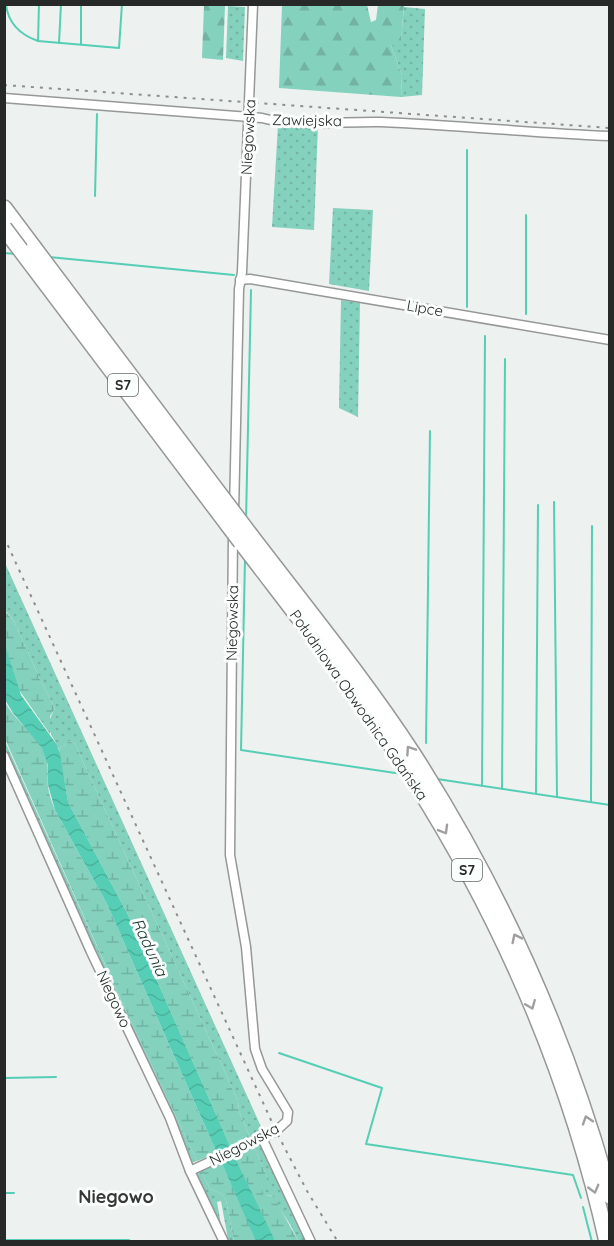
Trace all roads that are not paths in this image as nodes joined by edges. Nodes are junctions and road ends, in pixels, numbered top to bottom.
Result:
1 (253, 4) edge
2 (4, 98) edge
3 (249, 118) junction
4 (609, 136) edge
5 (4, 208) edge
6 (4, 228) edge
7 (240, 280) junction
8 (609, 340) edge
9 (4, 756) edge
10 (259, 1139) junction
11 (193, 1170) junction
12 (609, 1196) edge
13 (224, 1242) edge
14 (311, 1242) edge
15 (607, 1242) edge

1 - 3 street, Niegowska
2 - 3 street, Zawiejska
3 - 4 street, Zawiejska
3 - 7 street, Niegowska
12 -> 5 highway, Południowa Obwodnica Gdańska / S7, bridge
6 -> 15 highway, Południowa Obwodnica Gdańska / S7, bridge
7 - 8 street, Lipce
7 - 10 street, Niegowska
9 - 11 street, Niegowo
10 - 11 street, Niegowska
10 - 14 street
11 - 13 street, Niegowo

